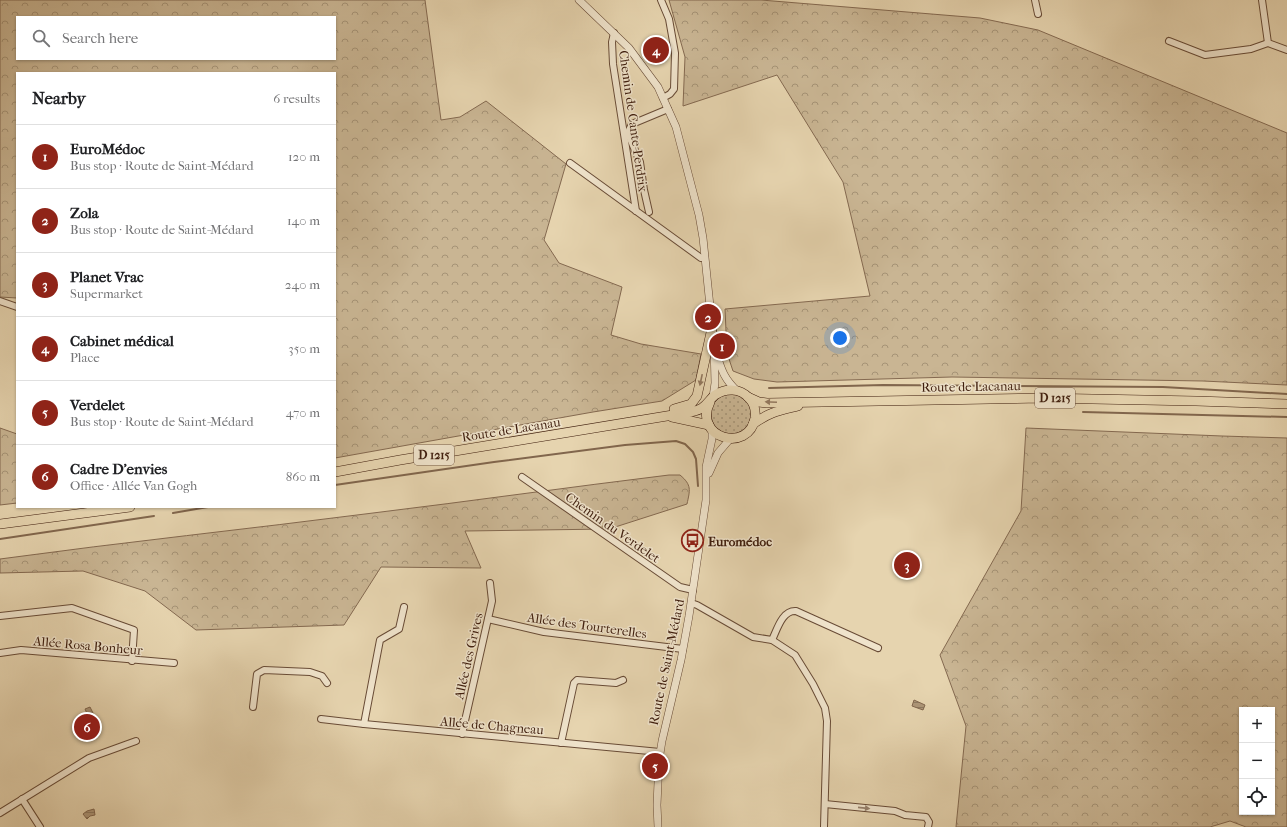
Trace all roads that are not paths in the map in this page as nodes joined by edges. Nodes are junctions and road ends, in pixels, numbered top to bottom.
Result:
1 (579, 0) edge
2 (661, 0) edge
3 (1035, 0) edge
4 (1262, 0) edge
5 (1038, 14) dead end
6 (614, 33) junction
7 (1169, 41) dead end
8 (1268, 43) junction
9 (1287, 50) edge
10 (663, 98) junction
11 (668, 109) junction
12 (570, 163) dead end
13 (636, 211) junction
14 (649, 212) dead end
15 (706, 258) junction
16 (0, 301) edge
17 (16, 306) edge
18 (712, 328) junction
19 (714, 345) junction
20 (736, 390) junction
21 (748, 397) junction
22 (711, 400) junction
23 (823, 402) junction
24 (1287, 404) edge
25 (668, 417) junction
26 (753, 424) junction
27 (607, 426) junction
28 (710, 427) junction
29 (730, 439) junction
30 (336, 472) edge
31 (522, 477) dead end
32 (707, 479) junction
33 (122, 508) edge
34 (0, 524) edge
35 (490, 583) dead end
36 (694, 590) junction
37 (691, 603) junction
38 (404, 607) dead end
39 (0, 616) edge
40 (488, 619) junction
41 (772, 640) junction
42 (878, 648) dead end
43 (683, 650) junction
44 (0, 653) edge
45 (132, 661) junction
46 (174, 663) dead end
47 (623, 680) dead end
48 (327, 683) dead end
49 (253, 707) dead end
50 (321, 719) dead end
51 (364, 724) junction
52 (462, 734) junction
53 (136, 741) dead end
54 (561, 743) junction
55 (660, 752) junction
56 (22, 799) junction
57 (825, 804) junction
58 (0, 813) edge
59 (40, 827) edge
60 (658, 827) edge
61 (824, 827) edge
62 (928, 827) edge

1 - 6 street
2 - 10 street
3 - 5 street
4 - 8 street
6 - 10 street
6 - 13 street, Chemin de Cante-Perdrix
7 - 8 street
8 - 9 street
10 - 11 street
11 - 14 street
11 - 15 street
12 - 13 street
13 - 15 street
15 - 18 street
16 - 17 street
18 - 19 street
18 -> 27 main road
19 - 20 street
19 - 22 street
20 - 21 main road, Route de Lacanau
20 - 22 main road, Route de Lacanau
23 -> 21 main road, Route de Lacanau / D 1215
21 - 26 main road
22 - 25 main road, Route de Lacanau / D 1215
22 - 28 main road
23 - 24 main road, Route de Lacanau / D 1215
23 - 26 main road, Route de Lacanau / D 1215
25 - 27 main road, Route de Lacanau / D 1215
25 - 28 main road, Route de Lacanau / D 1215
26 - 29 main road, Route de Lacanau
27 - 30 main road, Route de Lacanau / D 1215
28 - 29 main road, Route de Lacanau
28 - 32 street, Route de Saint-Médard
29 - 32 street, Route de Saint-Médard
31 - 36 street, Chemin du Verdelet
32 - 36 street, Route de Saint-Médard
33 - 34 main road
35 - 40 street, Allée des Grives
36 - 37 street, Route de Saint-Médard
37 - 41 street
37 - 43 street, Route de Saint-Médard
38 - 51 street
39 - 45 street
40 - 43 street, Allée des Tourterelles
40 - 52 street, Allée des Grives
41 - 42 street
41 - 57 street
43 - 55 street, Route de Saint-Médard
44 - 45 street, Allée Rosa Bonheur
45 - 46 street, Allée Rosa Bonheur
47 - 54 street
48 - 49 street
50 - 51 street, Allée de Chagneau
51 - 52 street, Allée de Chagneau
52 - 54 street, Allée de Chagneau
53 - 56 street
54 - 55 street, Allée de Chagneau
55 - 60 street, Route de Saint-Médard
56 - 58 street
56 - 59 street
57 - 61 street
57 -> 62 street

